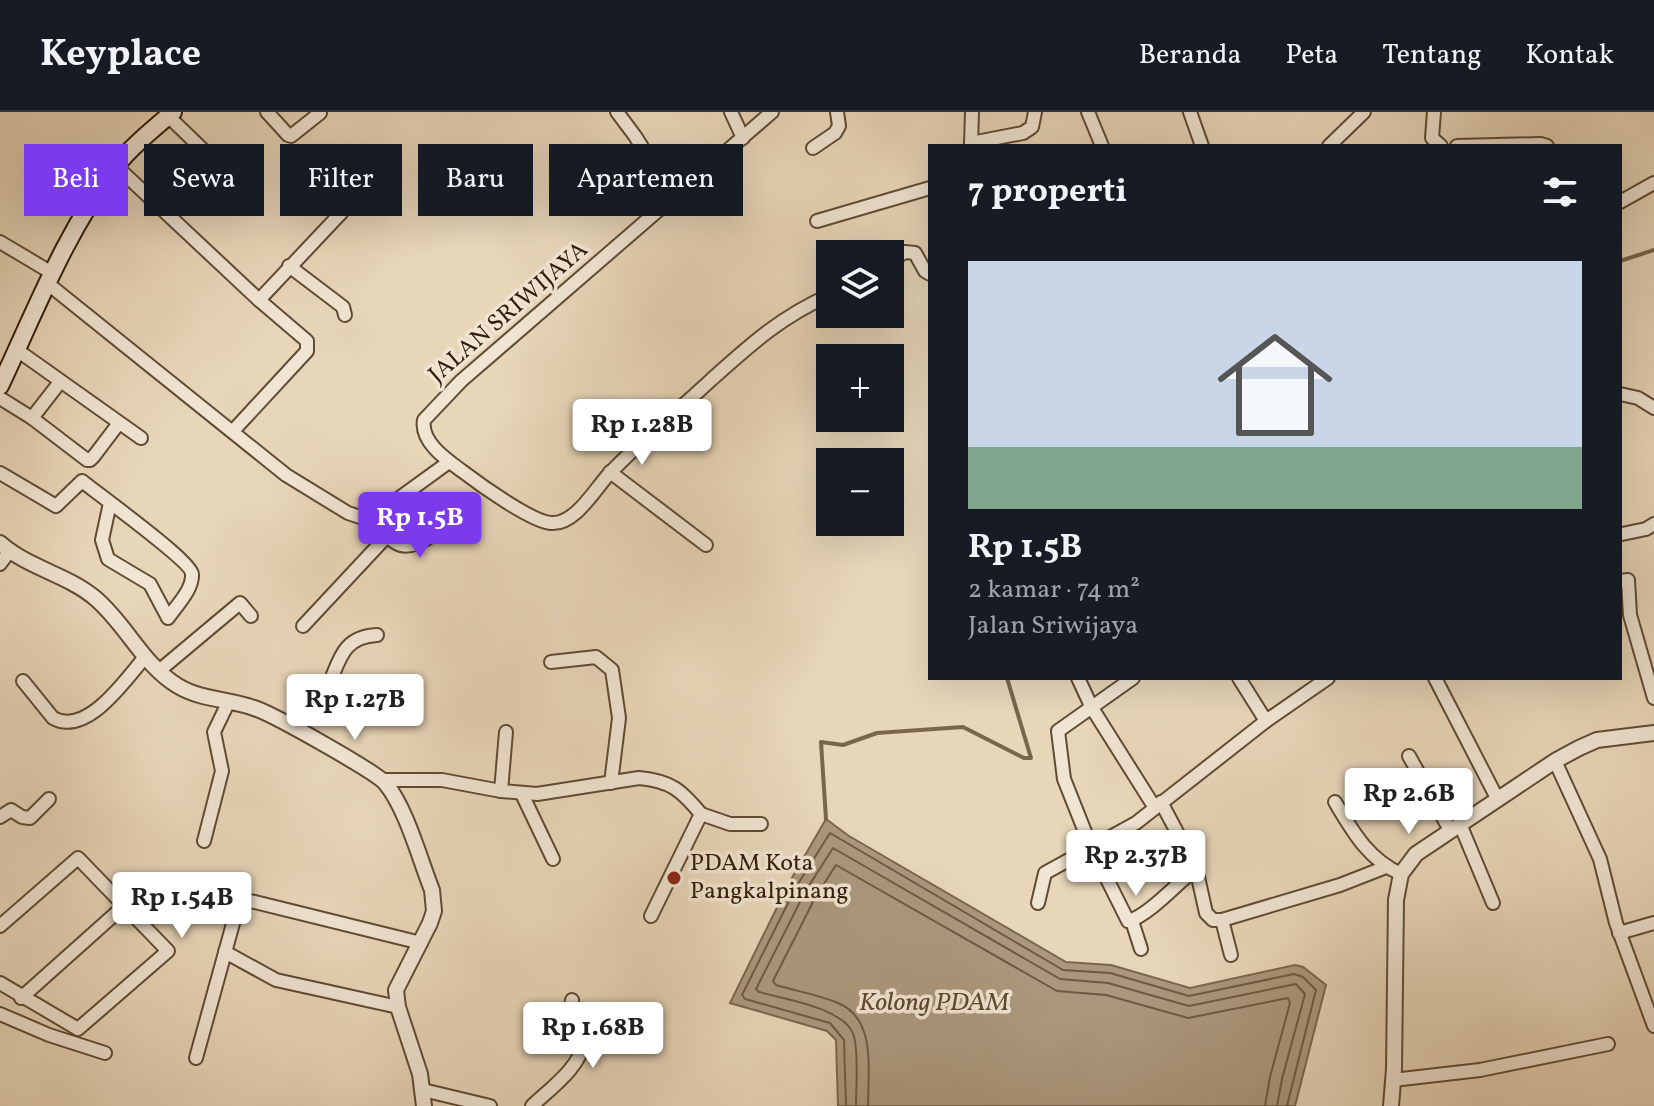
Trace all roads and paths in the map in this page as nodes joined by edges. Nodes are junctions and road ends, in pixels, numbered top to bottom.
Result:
1 (267, 112) edge
2 (617, 112) edge
3 (731, 112) edge
4 (772, 112) edge
5 (837, 112) edge
6 (972, 112) edge
7 (1035, 112) edge
8 (1088, 112) edge
9 (1190, 112) edge
10 (1364, 112) edge
11 (1434, 112) edge
12 (320, 113) edge
13 (171, 114) edge
14 (743, 138) junction
15 (1340, 140) edge
16 (199, 144) edge
17 (640, 144) edge
18 (736, 144) edge
19 (971, 144) edge
20 (1101, 144) edge
21 (1201, 144) edge
22 (1439, 144) edge
23 (813, 148) dead end
24 (128, 155) edge
25 (128, 177) edge
26 (1654, 183) edge
27 (928, 189) edge
28 (1622, 201) edge
29 (84, 216) edge
30 (338, 216) edge
31 (653, 216) edge
32 (817, 221) dead end
33 (0, 242) edge
34 (904, 253) edge
35 (289, 266) junction
36 (928, 273) edge
37 (50, 278) junction
38 (259, 300) junction
39 (816, 302) edge
40 (345, 315) dead end
41 (17, 350) junction
42 (60, 382) junction
43 (0, 386) edge
44 (1622, 394) edge
45 (0, 398) edge
46 (1654, 408) edge
47 (32, 418) junction
48 (119, 423) junction
49 (233, 431) junction
50 (141, 438) dead end
51 (449, 462) junction
52 (610, 472) junction
53 (0, 473) edge
54 (110, 503) junction
55 (468, 506) dead end
56 (369, 520) junction
57 (1654, 524) edge
58 (1622, 534) edge
59 (388, 535) junction
60 (706, 545) dead end
61 (3, 553) edge
62 (1622, 581) edge
63 (251, 616) dead end
64 (303, 626) dead end
65 (377, 635) dead end
66 (145, 657) junction
67 (551, 662) dead end
68 (160, 670) junction
69 (1079, 680) edge
70 (1130, 680) edge
71 (1240, 680) edge
72 (1325, 680) edge
73 (1436, 680) edge
74 (23, 681) dead end
75 (1654, 698) edge
76 (229, 701) junction
77 (1092, 708) junction
78 (1266, 721) junction
79 (287, 723) junction
80 (506, 732) dead end
81 (1654, 733) edge
82 (1409, 756) dead end
83 (1555, 761) junction
84 (384, 780) junction
85 (611, 783) junction
86 (501, 791) junction
87 (522, 794) junction
88 (49, 799) dead end
89 (1498, 800) junction
90 (1335, 802) dead end
91 (1158, 805) junction
92 (701, 814) junction
93 (0, 817) edge
94 (761, 824) dead end
95 (1455, 827) junction
96 (204, 841) dead end
97 (1091, 847) junction
98 (553, 859) dead end
99 (1386, 867) junction
100 (1196, 868) junction
101 (1401, 874) junction
102 (1038, 903) dead end
103 (1493, 903) dead end
104 (124, 906) junction
105 (651, 916) dead end
106 (1222, 920) junction
107 (1132, 921) junction
108 (1654, 923) edge
109 (0, 926) edge
110 (1619, 933) junction
111 (421, 943) junction
112 (1141, 949) dead end
113 (225, 952) junction
114 (1231, 955) dead end
115 (0, 983) edge
116 (21, 998) junction
117 (572, 1000) dead end
118 (398, 1007) junction
119 (0, 1014) edge
120 (1654, 1026) edge
121 (1608, 1044) dead end
122 (105, 1053) dead end
123 (196, 1058) dead end
124 (1393, 1080) junction
125 (423, 1090) junction
126 (424, 1106) edge
127 (490, 1106) edge
128 (532, 1106) edge
129 (1391, 1106) edge

1 - 12 street
2 - 17 street
3 - 14 street
4 - 14 street, JALAN SRIWIJAYA
5 - 23 street
6 - 19 street
7 - 19 street
8 - 20 street
9 - 21 street
10 - 15 street
11 - 22 street
13 - 16 street
13 - 24 main road
14 - 18 street, JALAN SRIWIJAYA
25 - 38 street
26 - 28 street
27 - 32 street
29 - 37 main road
30 - 35 street
31 - 51 street, JALAN SRIWIJAYA
33 - 37 street
34 - 36 street
35 - 38 street
35 - 40 street
37 - 41 main road
37 - 49 street
38 - 49 street
39 - 52 street
41 - 42 street
41 - 43 main road
42 - 47 street
42 - 48 street
44 - 46 street
45 - 47 street
47 - 48 street
48 - 50 street
49 - 56 street
51 - 52 street
51 - 56 street
52 - 60 street
53 - 54 street
54 - 54 street
55 - 59 street
56 - 59 street
57 - 58 street
59 - 64 street
61 - 66 street
62 - 75 street
63 - 68 street
65 - 79 street
66 - 68 street
66 - 74 street
67 - 85 street
68 - 76 street
69 - 77 street
70 - 77 street
71 - 78 street
72 - 78 street
73 - 89 street
76 - 79 street
76 - 96 street
77 - 91 street
77 - 97 street
78 - 91 street
79 - 84 street
80 - 86 street
81 - 83 street
82 - 95 street
83 - 89 street
83 - 110 street
84 - 86 street
84 - 111 street
85 - 87 street
85 - 92 street
86 - 87 street
87 - 98 street
88 - 93 street
89 - 95 street
90 - 99 street
91 - 97 street
91 - 100 street
92 - 94 street
92 - 105 street
95 - 101 street
95 - 103 street
97 - 102 street
97 - 107 street
99 - 101 street
99 - 106 street
100 - 106 street
100 - 107 street
101 - 124 street
104 - 109 street
104 - 116 street
104 - 116 street
106 - 114 street
107 - 112 street
108 - 110 street
110 - 120 street
111 - 113 street
111 - 118 street
113 - 118 street
113 - 123 street
115 - 116 street
117 - 128 street
118 - 125 street
119 - 122 street
121 - 124 street
124 - 129 street
125 - 126 street
125 - 127 street

